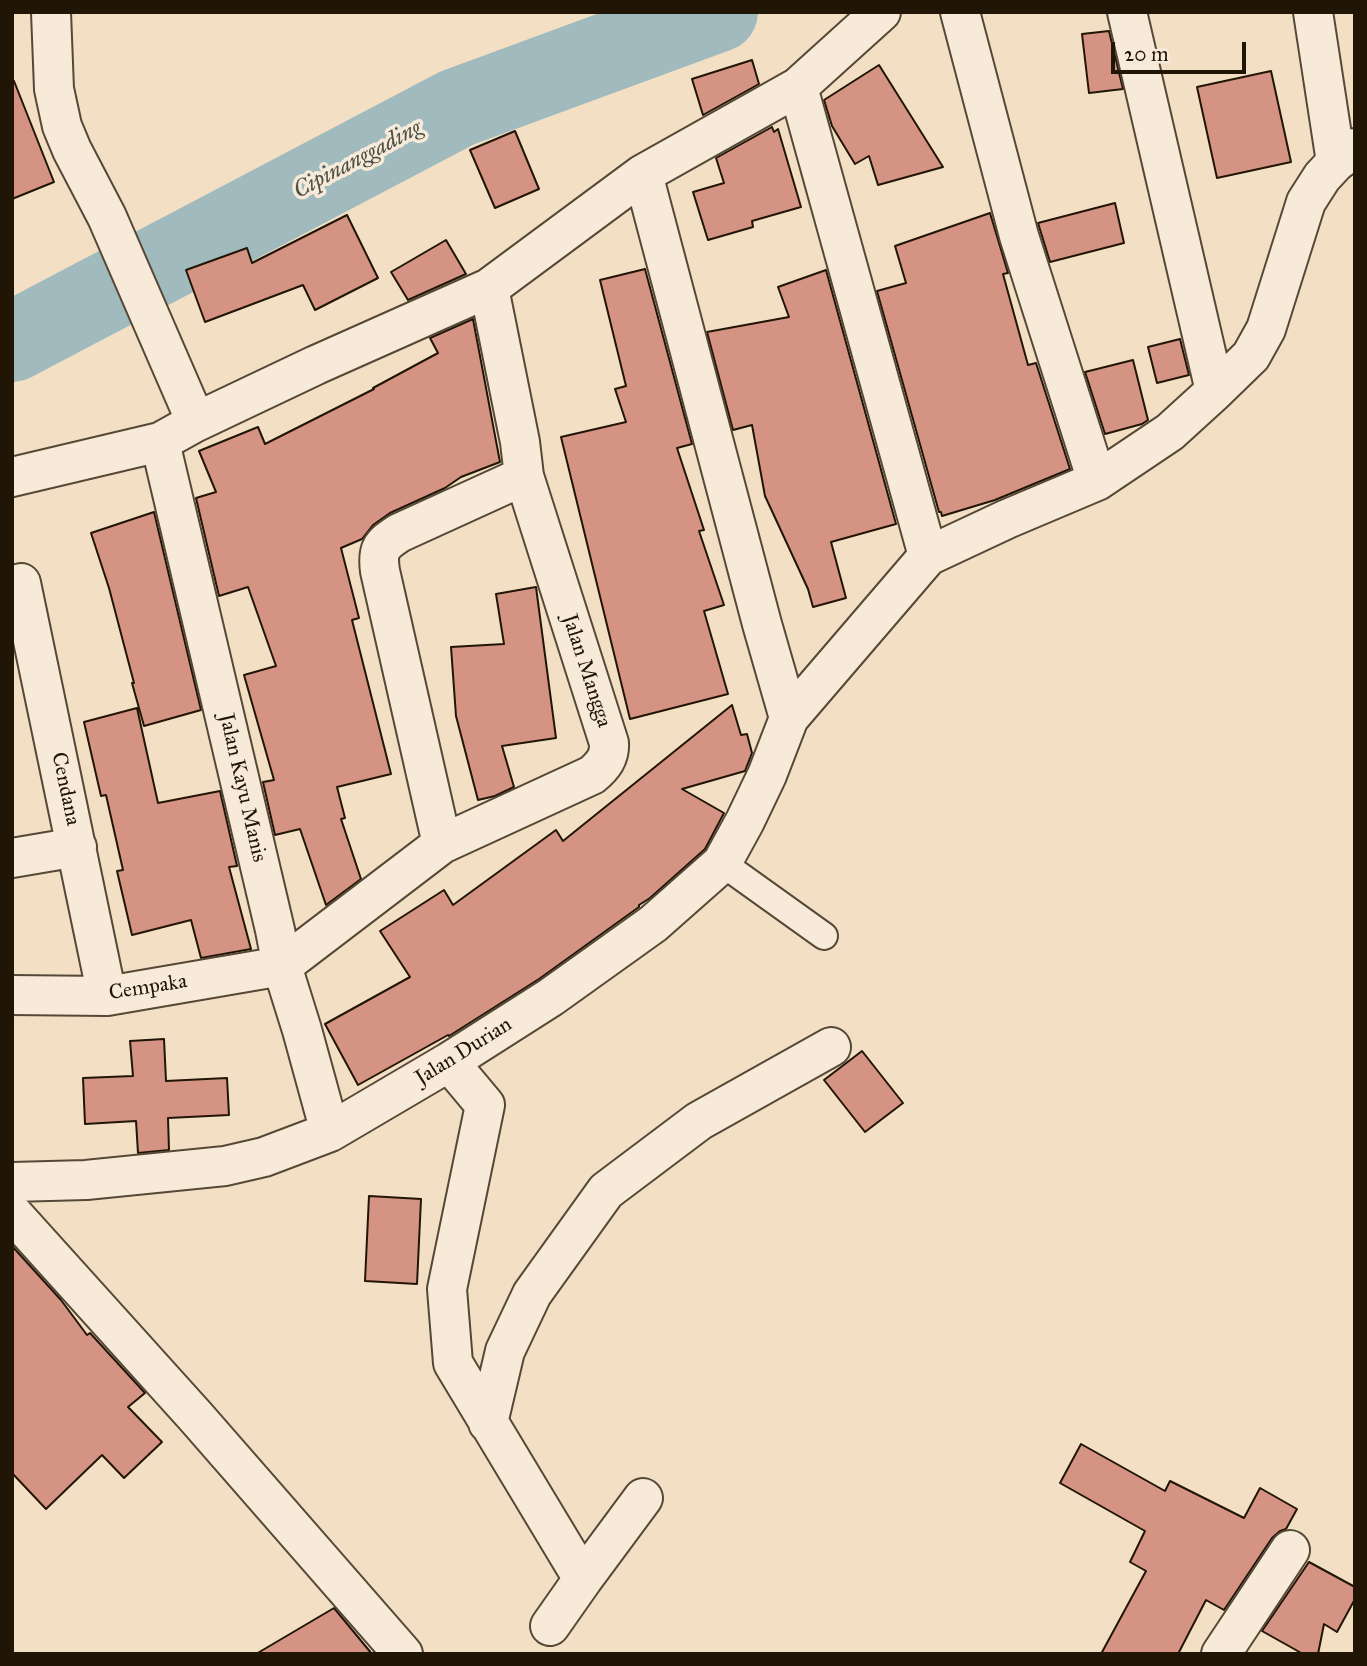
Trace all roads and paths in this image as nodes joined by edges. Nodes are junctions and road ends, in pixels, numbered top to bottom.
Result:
1 (51, 12) edge
2 (881, 12) edge
3 (960, 12) edge
4 (1127, 12) edge
5 (1313, 12) edge
6 (798, 87) junction
7 (1345, 155) edge
8 (643, 174) junction
9 (489, 288) junction
10 (1215, 391) junction
11 (196, 422) junction
12 (160, 442) junction
13 (524, 476) junction
14 (12, 477) edge
15 (1097, 481) junction
16 (928, 556) junction
17 (21, 583) dead end
18 (22, 634) edge
19 (789, 718) junction
20 (442, 844) junction
21 (77, 847) junction
22 (12, 858) edge
23 (722, 863) junction
24 (824, 936) dead end
25 (282, 966) junction
26 (12, 995) edge
27 (107, 996) junction
28 (831, 1047) dead end
29 (449, 1062) junction
30 (330, 1132) junction
31 (12, 1182) edge
32 (12, 1213) edge
33 (488, 1423) junction
34 (643, 1498) dead end
35 (1290, 1550) dead end
36 (583, 1579) junction
37 (550, 1626) dead end
38 (402, 1654) edge
39 (1221, 1654) edge

1 - 11 street
2 - 6 street
3 - 15 street
4 - 10 street
5 - 7 street
6 - 8 street
6 - 16 street
7 - 10 street
8 - 9 street
8 - 19 street
9 - 11 street
9 - 13 street, Jalan Mangga
10 - 15 street
11 - 12 street
12 - 14 street
12 - 25 street, Jalan Kayu Manis
13 - 20 street
13 - 20 street, Jalan Mangga
15 - 16 street
16 - 19 street, Jalan Durian
17 - 18 street, Cendana
18 - 21 street, Cendana
19 - 23 street, Jalan Durian
20 - 25 street, Jalan Mangga
21 - 22 street
21 - 27 street, Cendana
23 - 24 lane
23 - 29 street, Jalan Durian
25 - 27 street, Cempaka
25 - 30 street, Jalan Kayu Manis
26 - 27 street, Cempaka
28 - 33 street
29 - 30 street, Jalan Durian
29 - 33 street
30 - 31 street, Jalan Durian
32 - 38 street
33 - 36 street
34 - 36 street
35 - 39 street
36 - 37 street

